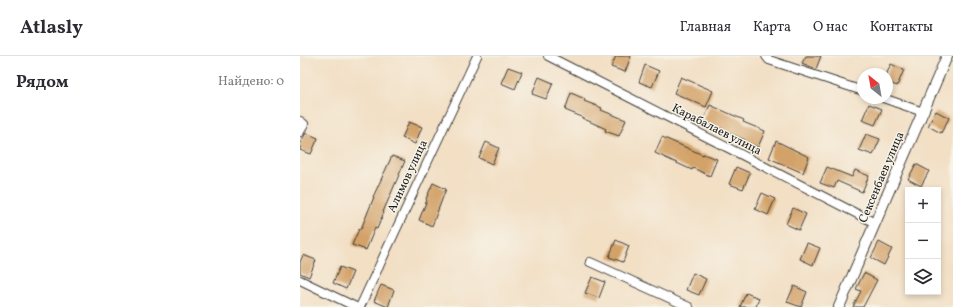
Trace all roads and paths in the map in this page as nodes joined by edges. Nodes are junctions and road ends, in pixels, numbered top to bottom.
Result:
1 (477, 56) edge
2 (548, 56) edge
3 (766, 56) edge
4 (947, 56) edge
5 (857, 89) edge
6 (893, 102) edge
7 (923, 112) junction
8 (302, 122) edge
9 (300, 132) edge
10 (875, 223) junction
11 (590, 262) dead end
12 (300, 280) edge
13 (356, 307) edge
14 (360, 307) edge
15 (688, 307) edge
16 (839, 307) edge

1 - 14 street, Алимов улица
2 - 10 street, Карабалаев улица
3 - 5 street
4 - 7 street, Сексенбаев улица
6 - 7 street
7 - 10 street, Сексенбаев улица
8 - 9 street
10 - 16 street, Сексенбаев улица
11 - 15 street
12 - 13 street

